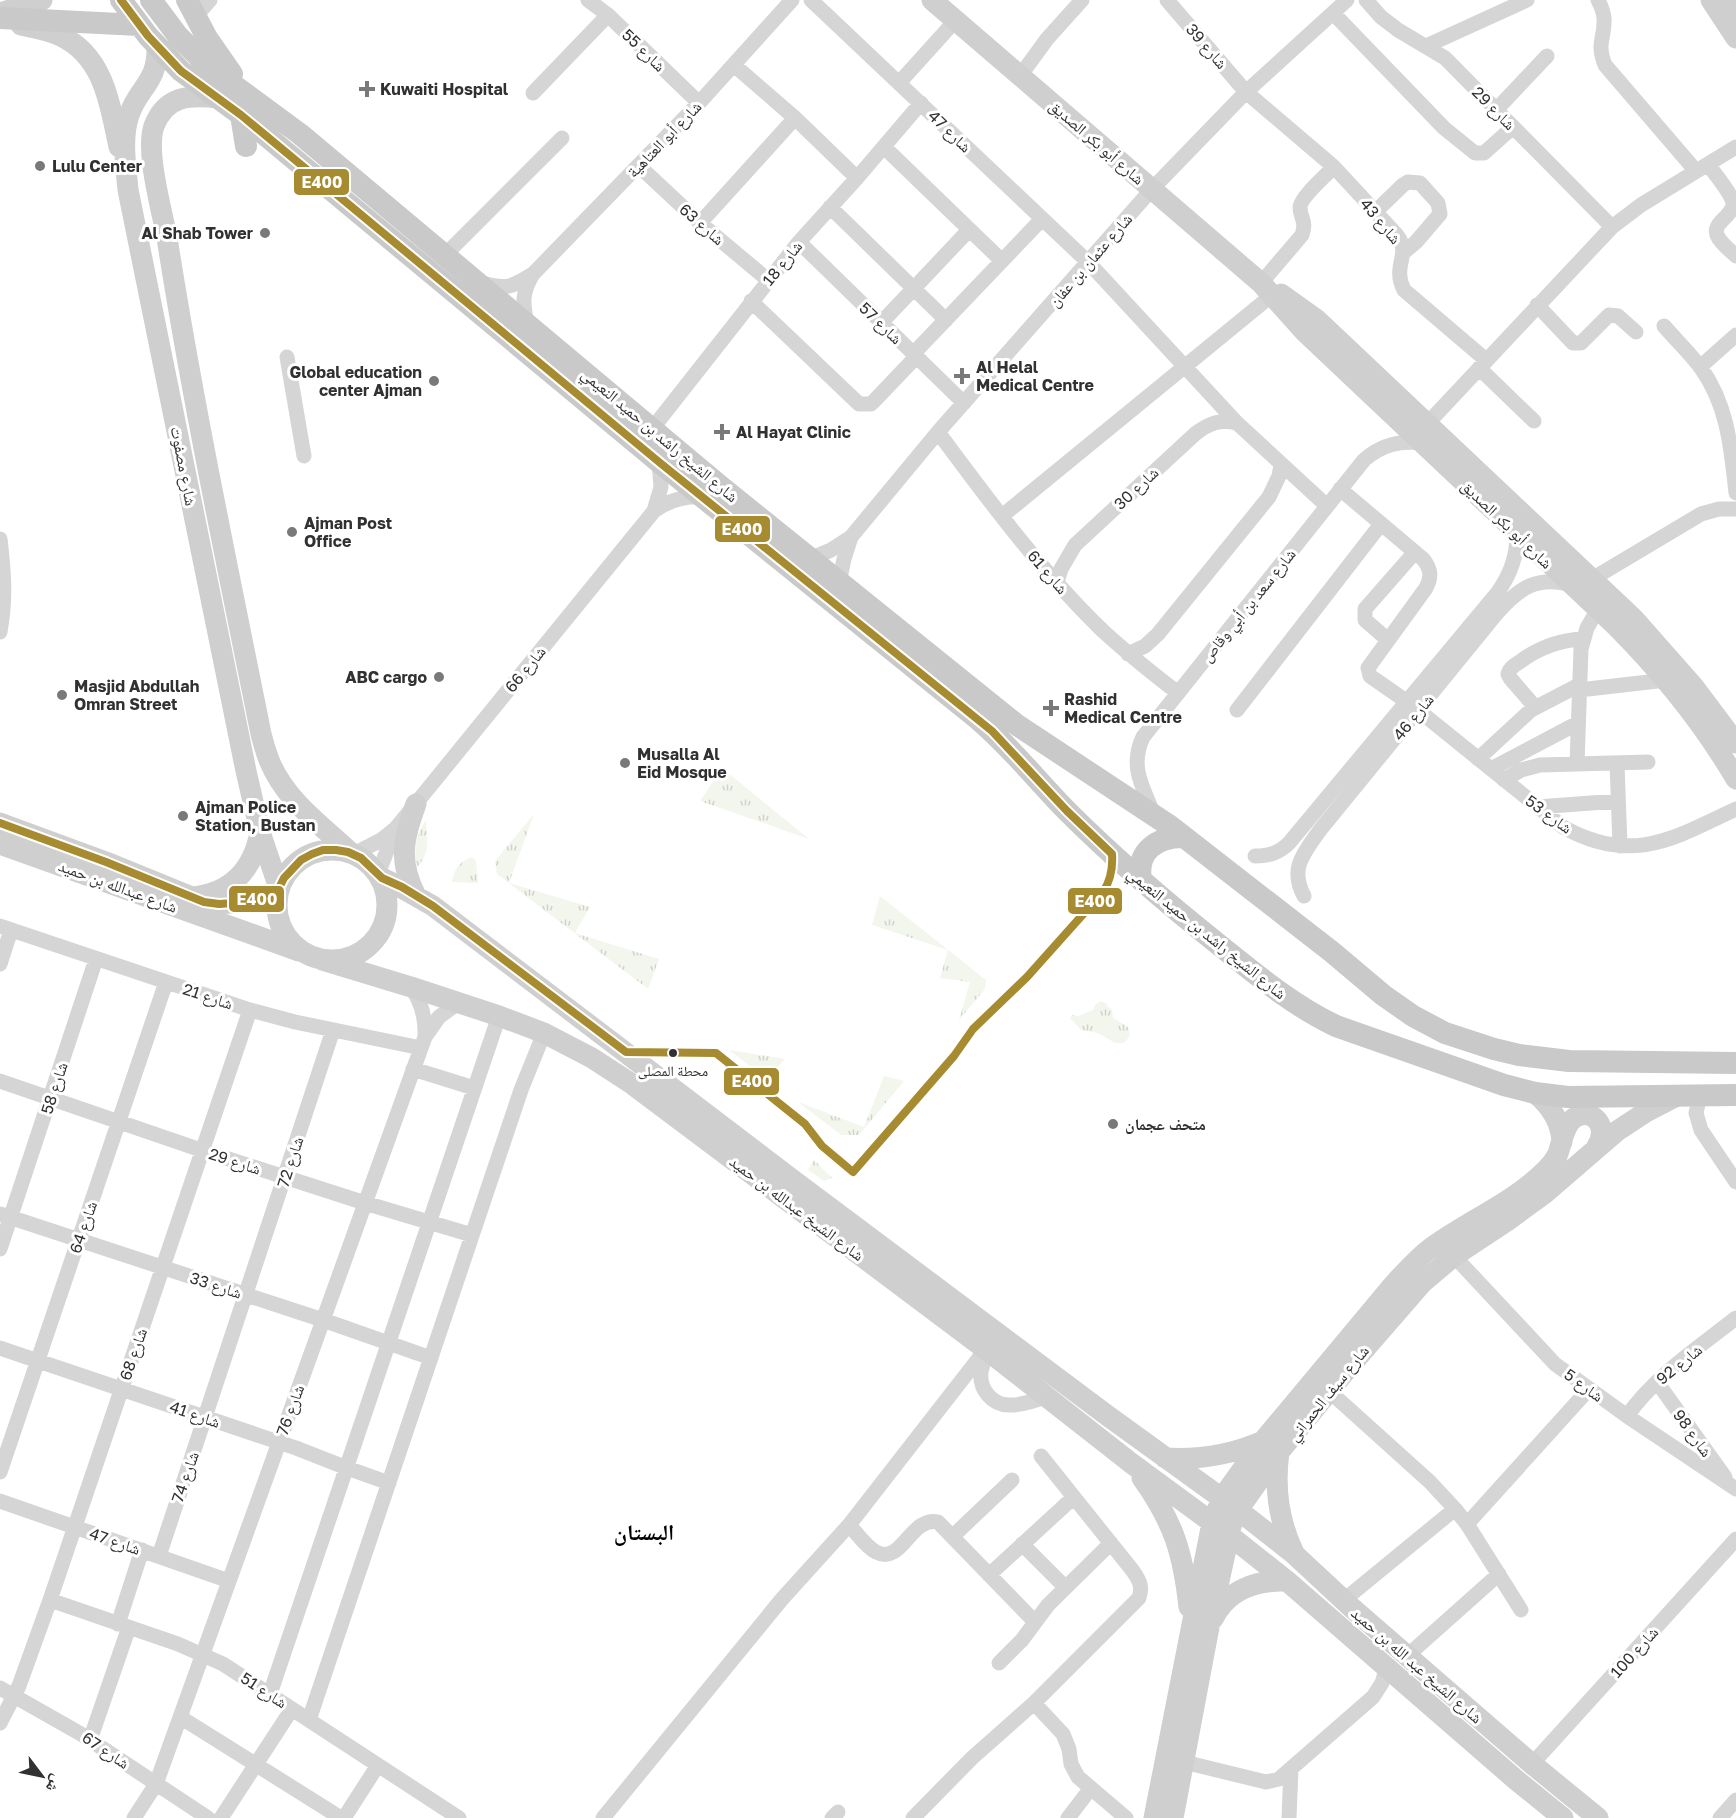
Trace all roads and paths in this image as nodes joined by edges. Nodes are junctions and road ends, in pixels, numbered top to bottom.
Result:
1 (42, 0) edge
2 (121, 0) edge
3 (151, 0) edge
4 (210, 0) edge
5 (588, 0) edge
6 (792, 0) edge
7 (811, 0) edge
8 (932, 0) edge
9 (1167, 0) edge
10 (1347, 0) edge
11 (1366, 0) edge
12 (1527, 0) edge
13 (1598, 0) edge
14 (1711, 0) edge
15 (1730, 0) edge
16 (1078, 1) edge
17 (191, 9) edge
18 (1736, 9) edge
19 (0, 13) edge
20 (1334, 13) junction
21 (608, 15) junction
22 (0, 19) edge
23 (956, 21) junction
24 (139, 25) junction
25 (1736, 38) edge
26 (157, 46) junction
27 (1426, 46) junction
28 (1547, 56) dead end
29 (734, 65) junction
30 (1020, 76) junction
31 (899, 83) junction
32 (1246, 92) junction
33 (533, 93) dead end
34 (218, 98) junction
35 (699, 103) junction
36 (921, 103) junction
37 (245, 106) junction
38 (1496, 110) junction
39 (795, 118) junction
40 (1513, 127) junction
41 (562, 138) dead end
42 (246, 146) dead end
43 (884, 147) junction
44 (1736, 147) edge
45 (639, 166) junction
46 (1334, 167) junction
47 (1702, 168) junction
48 (857, 178) junction
49 (1152, 189) junction
50 (128, 190) junction
51 (830, 207) junction
52 (1375, 212) junction
53 (1042, 219) junction
54 (700, 223) junction
55 (1612, 227) junction
56 (969, 230) junction
57 (799, 242) junction
58 (1404, 252) junction
59 (444, 256) junction
60 (1736, 256) edge
61 (1002, 261) junction
62 (1088, 262) junction
63 (533, 274) junction
64 (473, 280) junction
65 (768, 280) junction
66 (913, 288) junction
67 (1266, 290) junction
68 (751, 301) junction
69 (1537, 305) junction
70 (946, 320) junction
71 (881, 323) junction
72 (528, 326) junction
73 (1664, 326) dead end
74 (1635, 332) dead end
75 (1736, 335) edge
76 (158, 340) junction
77 (915, 356) junction
78 (287, 357) dead end
79 (188, 364) junction
80 (1482, 364) junction
81 (1185, 367) junction
82 (1700, 367) junction
83 (964, 403) junction
84 (1534, 422) dead end
85 (1732, 422) edge
86 (1238, 423) junction
87 (652, 429) junction
88 (938, 432) junction
89 (1425, 433) junction
90 (304, 456) dead end
91 (659, 462) junction
92 (1281, 465) junction
93 (1340, 489) junction
94 (1736, 493) edge
95 (702, 497) junction
96 (1327, 506) junction
97 (1736, 509) edge
98 (654, 511) junction
99 (1002, 516) junction
100 (1381, 524) junction
101 (1517, 533) junction
102 (851, 537) junction
103 (0, 539) edge
104 (1415, 552) junction
105 (810, 559) junction
106 (1592, 579) junction
107 (1057, 582) junction
108 (839, 583) junction
109 (1572, 585) junction
110 (1492, 609) junction
111 (1598, 609) junction
112 (0, 632) edge
113 (1583, 639) junction
114 (1388, 640) junction
115 (1128, 654) junction
116 (1666, 680) junction
117 (1579, 688) junction
118 (1178, 693) junction
119 (1412, 706) junction
120 (1535, 707) junction
121 (1237, 710) dead end
122 (1578, 723) junction
123 (1734, 734) edge
124 (1478, 759) junction
125 (1648, 762) dead end
126 (1617, 763) junction
127 (1577, 764) junction
128 (1491, 770) junction
129 (1736, 779) edge
130 (1504, 780) junction
131 (1618, 801) junction
132 (416, 804) junction
133 (1537, 807) junction
134 (1736, 809) edge
135 (1154, 815) junction
136 (1308, 820) junction
137 (0, 823) edge
138 (396, 828) junction
139 (1320, 830) junction
140 (260, 832) junction
141 (1183, 837) junction
142 (0, 844) edge
143 (1620, 846) junction
144 (353, 854) junction
145 (1255, 856) dead end
146 (379, 876) junction
147 (1141, 880) junction
148 (279, 889) junction
149 (416, 896) junction
150 (1304, 896) dead end
151 (189, 897) junction
152 (6, 928) edge
153 (313, 956) junction
154 (96, 959) junction
155 (0, 964) edge
156 (166, 982) junction
157 (411, 987) junction
158 (458, 1003) junction
159 (250, 1010) junction
160 (499, 1016) junction
161 (333, 1030) junction
162 (544, 1033) junction
163 (423, 1042) junction
164 (1736, 1062) edge
165 (413, 1069) junction
166 (0, 1081) edge
167 (474, 1088) junction
168 (1534, 1093) junction
169 (1700, 1095) junction
170 (1677, 1096) junction
171 (1734, 1096) edge
172 (50, 1098) junction
173 (118, 1121) junction
174 (738, 1138) junction
175 (1562, 1142) junction
176 (1596, 1148) junction
177 (201, 1150) junction
178 (725, 1155) junction
179 (285, 1177) junction
180 (1736, 1182) edge
181 (365, 1203) junction
182 (5, 1216) edge
183 (429, 1222) junction
184 (472, 1235) junction
185 (78, 1240) junction
186 (0, 1249) edge
187 (1454, 1256) junction
188 (163, 1267) junction
189 (246, 1294) junction
190 (1736, 1317) edge
191 (323, 1320) junction
192 (973, 1327) junction
193 (388, 1343) junction
194 (0, 1348) edge
195 (987, 1350) junction
196 (431, 1358) junction
197 (37, 1361) junction
198 (1657, 1382) junction
199 (121, 1389) junction
200 (1589, 1389) junction
201 (1329, 1391) junction
202 (1047, 1397) junction
203 (1627, 1416) junction
204 (205, 1418) junction
205 (1099, 1437) junction
206 (279, 1442) junction
207 (1271, 1446) junction
208 (1041, 1456) dead end
209 (1165, 1458) junction
210 (1131, 1463) junction
211 (347, 1468) junction
212 (0, 1472) edge
213 (1012, 1480) dead end
214 (389, 1483) junction
215 (1733, 1487) edge
216 (1074, 1497) junction
217 (1, 1506) edge
218 (1455, 1509) junction
219 (1225, 1517) junction
220 (1467, 1524) junction
221 (849, 1525) junction
222 (75, 1527) junction
223 (953, 1536) junction
224 (1736, 1539) edge
225 (1111, 1543) junction
226 (1022, 1544) junction
227 (142, 1550) junction
228 (1294, 1554) junction
229 (159, 1556) junction
230 (1498, 1574) junction
231 (989, 1575) junction
232 (229, 1581) junction
233 (1287, 1581) junction
234 (1065, 1587) junction
235 (50, 1600) junction
236 (1348, 1604) junction
237 (1521, 1610) dead end
238 (1035, 1622) junction
239 (123, 1626) junction
240 (1200, 1627) junction
241 (203, 1654) junction
242 (1407, 1656) junction
243 (999, 1663) dead end
244 (1387, 1667) junction
245 (1409, 1686) junction
246 (0, 1688) edge
247 (270, 1694) junction
248 (1373, 1697) junction
249 (7, 1700) edge
250 (1034, 1703) junction
251 (292, 1709) junction
252 (180, 1717) junction
253 (309, 1720) junction
254 (0, 1723) edge
255 (90, 1740) junction
256 (1184, 1762) junction
257 (256, 1764) junction
258 (1532, 1764) junction
259 (378, 1765) junction
260 (1291, 1768) junction
261 (156, 1784) junction
262 (1091, 1788) junction
263 (1736, 1800) edge
264 (187, 1812) edge
265 (454, 1817) edge
266 (134, 1818) edge
267 (208, 1818) edge
268 (221, 1818) edge
269 (343, 1818) edge
270 (603, 1818) edge
271 (913, 1818) edge
272 (1068, 1818) edge
273 (1126, 1818) edge
274 (1154, 1818) edge
275 (1173, 1818) edge
276 (1289, 1818) edge
277 (1563, 1818) edge
278 (1598, 1818) edge
279 (1720, 1818) edge

1 - 19 street
2 - 24 main road, شارع الشيخ راشد بن حميد النعيمي
3 - 37 main road, شارع الشيخ راشد بن حميد النعيمي
4 - 17 street
5 - 21 street, شارع 55
6 - 29 street, شارع أبو العتاهية
7 - 31 street, شارع 47
8 - 23 street, شارع أبو بكر الصديق
9 - 32 street, شارع 39
10 - 20 street, شارع عثمان بن عفان
11 - 27 street, شارع 29
12 - 27 street
13 - 47 street
14 - 25 street
15 - 18 street
16 - 30 street
17 - 37 main road
20 - 32 street, شارع عثمان بن عفان
20 - 40 street
21 - 33 street
21 - 35 street, شارع 55
22 - 24 main road
22 - 50 street
23 - 30 street, شارع أبو بكر الصديق
23 - 31 street
24 - 26 main road, شارع الشيخ راشد بن حميد النعيمي
26 - 34 main road, شارع الشيخ راشد بن حميد النعيمي
26 - 50 street, شارع مصفوت
27 - 38 street, شارع 29
28 - 38 street
29 - 35 street, شارع أبو العتاهية
29 - 39 street
30 - 49 street, شارع أبو بكر الصديق
31 - 36 street, شارع 47
32 - 46 street, شارع 43
32 - 49 street, شارع عثمان بن عفان
34 - 37 main road, شارع الشيخ راشد بن حميد النعيمي
34 - 79 street, شارع مصفوت
35 - 45 street, شارع أبو العتاهية
36 - 43 street, شارع 18
36 - 53 street, شارع 47
37 - 42 main road
37 - 59 main road, شارع الشيخ راشد بن حميد النعيمي
37 - 91 main road, شارع الشيخ راشد بن حميد النعيمي
38 - 40 street, شارع 29
39 - 48 street
39 - 54 street
40 - 55 street, شارع 29
41 - 59 street
43 - 48 street, شارع 18
43 - 56 street
44 - 47 street
45 - 54 street, شارع 63
45 - 63 street, شارع أبو العتاهية
46 - 52 street, شارع 43
46 - 67 street
47 - 55 street
47 - 60 street
48 - 51 street, شارع 18
49 - 62 street, شارع عثمان بن عفان
49 - 67 street, شارع أبو بكر الصديق
50 - 76 street, شارع مصفوت
51 - 57 street, شارع 18
51 - 66 street
52 - 58 street, شارع 43
52 - 58 street
53 - 61 street
53 - 62 street, شارع 47
54 - 65 street, شارع 63
55 - 69 street
56 - 61 street
56 - 66 street
57 - 65 street, شارع 18
57 - 71 street, شارع 57
58 - 80 street, شارع 43
59 - 64 main road, شارع الشيخ راشد بن حميد النعيمي
61 - 70 street
62 - 81 street, شارع 47
62 - 83 street, شارع عثمان بن عفان
63 - 64 street, شارع أبو العتاهية
63 - 72 street, شارع أبو العتاهية
64 - 72 main road, شارع الشيخ راشد بن حميد النعيمي
65 - 68 street, شارع 18
66 - 70 street
66 - 71 street
67 - 81 street
67 - 89 street, شارع أبو بكر الصديق
68 - 77 street
68 - 87 street, شارع 18
69 - 74 street
69 - 80 street
70 - 77 street
71 - 77 street, شارع 57
72 - 87 main road, شارع الشيخ راشد بن حميد النعيمي
73 - 82 street
75 - 82 street
76 - 79 street
76 - 140 street, شارع مصفوت
77 - 83 street, شارع 57
78 - 90 street
79 - 144 street, شارع مصفوت
80 - 84 street, شارع 43
80 - 89 street
81 - 86 street, شارع 47
81 - 99 street
82 - 85 street
83 - 88 street, شارع عثمان بن عفان
85 - 94 street
86 - 92 street, شارع 47
86 - 107 street, شارع 30
87 - 105 main road, شارع الشيخ راشد بن حميد النعيمي
88 - 99 street, شارع 61
88 - 102 street, شارع عثمان بن عفان
89 - 93 street, شارع سعد بن أبي وقاص
89 - 101 street, شارع أبو بكر الصديق
89 - 106 street, شارع أبو بكر الصديق
91 - 95 main road, شارع الشيخ راشد بن حميد النعيمي
91 - 98 street, شارع 66
92 - 96 street, شارع 47
92 - 115 street
93 - 96 street, شارع سعد بن أبي وقاص
93 - 100 street
95 - 98 street, شارع 66
95 - 147 main road, شارع الشيخ راشد بن حميد النعيمي
96 - 118 street, شارع سعد بن أبي وقاص
97 - 106 street
98 - 132 street, شارع 66
99 - 107 street, شارع 61
100 - 104 street
100 - 121 street
101 - 109 street, شارع أبو بكر الصديق
101 - 110 street, شارع 46
102 - 105 street, شارع عثمان بن عفان
102 - 108 street, شارع عثمان بن عفان
103 - 112 street
104 - 114 street
104 - 114 street
105 - 108 main road, شارع الشيخ راشد بن حميد النعيمي
106 - 123 street, شارع أبو بكر الصديق
107 - 115 street, شارع 61
108 - 135 main road, شارع الشيخ راشد بن حميد النعيمي
109 - 110 street, شارع 46
109 - 111 street, شارع أبو بكر الصديق
110 - 119 street, شارع 46
111 - 113 street
111 - 116 street, شارع أبو بكر الصديق
113 - 117 street
113 - 120 street
114 - 119 street, شارع 53
115 - 118 street, شارع 61
116 - 117 street
116 - 129 street, شارع أبو بكر الصديق
117 - 120 street
117 - 122 street
118 - 135 street, شارع سعد بن أبي وقاص
119 - 124 street, شارع 53
119 - 136 street, شارع 46
119 - 139 street, شارع 46
120 - 124 street
122 - 127 street
122 - 128 street
124 - 128 street, شارع 53
125 - 126 street
126 - 127 street
126 - 131 street
127 - 130 street
128 - 130 street, شارع 53
130 - 133 street, شارع 53
131 - 133 street
131 - 143 street
132 - 138 street, شارع 66
132 - 149 street
133 - 143 street, شارع 53
134 - 143 street, شارع 53
135 - 141 main road, شارع الشيخ راشد بن حميد النعيمي
136 - 139 street
136 - 145 street, شارع 46
137 - 151 street, شارع عبدالله بن حميد
138 - 144 street, شارع 66
138 - 146 street, شارع 66
139 - 150 street, شارع 46
140 - 148 street, شارع مصفوت
140 - 151 street
141 - 147 main road
141 - 164 main road, شارع الشيخ راشد بن حميد النعيمي
142 - 153 street, شارع عبدالله بن حميد
144 - 146 street
144 - 148 street
146 - 149 street, شارع الشيخ عبدالله بن حميد
146 - 153 street
147 - 168 main road, شارع الشيخ راشد بن حميد النعيمي
148 - 151 street, شارع عبدالله بن حميد
148 - 153 street
149 - 174 street, شارع الشيخ عبدالله بن حميد
152 - 154 street, شارع 21
152 - 155 street
153 - 157 street, شارع الشيخ عبدالله بن حميد
154 - 156 street, شارع 21
154 - 172 street, شارع 58
156 - 159 street, شارع 21
156 - 173 street, شارع 64
157 - 158 street, شارع الشيخ عبدالله بن حميد
157 - 163 street, شارع 76
158 - 160 street, شارع الشيخ عبدالله بن حميد
158 - 163 street, شارع 76
159 - 161 street, شارع 21
159 - 177 street, شارع 68
160 - 162 street, شارع الشيخ عبدالله بن حميد
160 - 167 street
161 - 163 street, شارع 21
161 - 179 street, شارع 72
162 - 178 street, شارع الشيخ عبدالله بن حميد
162 - 184 street
163 - 165 street, شارع 76
165 - 167 street
165 - 181 street, شارع 76
166 - 172 street, شارع 29
167 - 183 street
168 - 170 main road, شارع الشيخ راشد بن حميد النعيمي
168 - 175 street
169 - 170 main road, شارع الشيخ راشد بن حميد النعيمي
169 - 171 main road, شارع الشيخ راشد بن حميد النعيمي
169 - 180 street
170 - 176 street, شارع سيف الحمراني
172 - 173 street, شارع 29
172 - 182 street, شارع 58
173 - 177 street, شارع 29
173 - 185 street, شارع 64
174 - 178 street
174 - 192 street, شارع الشيخ عبدالله بن حميد
175 - 176 street, شارع سيف الحمراني
175 - 207 street, شارع سيف الحمراني
176 - 187 street, شارع سيف الحمراني
177 - 179 street, شارع 29
177 - 188 street, شارع 68
178 - 192 street, شارع الشيخ عبدالله بن حميد
179 - 181 street, شارع 29
179 - 189 street, شارع 72
181 - 183 street, شارع 29
181 - 191 street, شارع 76
182 - 185 street, شارع 33
182 - 186 street, شارع 58
183 - 184 street, شارع 29
183 - 193 street
184 - 196 street
185 - 188 street, شارع 33
185 - 197 street, شارع 64
187 - 200 street, شارع 5
187 - 201 street, شارع سيف الحمراني
188 - 189 street, شارع 33
188 - 199 street, شارع 68
189 - 191 street, شارع 33
189 - 204 street, شارع 74
190 - 198 street, شارع 92
191 - 193 street, شارع 33
191 - 206 street, شارع 76
192 - 195 street, شارع الشيخ عبدالله بن حميد
192 - 209 street, شارع الشيخ عبدالله بن حميد
193 - 196 street, شارع 33
193 - 211 street
194 - 197 street, شارع 41
195 - 202 street, شارع الشيخ عبدالله بن حميد
195 - 202 street
195 - 221 street
196 - 214 street
197 - 199 street, شارع 41
197 - 212 street, شارع 64
198 - 203 street, شارع 92
198 - 215 street, شارع 98
199 - 204 street, شارع 41
199 - 222 street, شارع 68
200 - 203 street, شارع 5
200 - 220 street
201 - 207 street, شارع سيف الحمراني
201 - 218 street
202 - 205 street, شارع الشيخ عبدالله بن حميد
203 - 215 street, شارع 5
204 - 206 street, شارع 41
204 - 229 street, شارع 74
205 - 210 street, شارع الشيخ عبدالله بن حميد
205 - 219 street
206 - 211 street, شارع 41
206 - 232 street, شارع 76
207 - 209 street
207 - 219 street, شارع سيف الحمراني
207 - 228 street
208 - 216 street
209 - 219 street, شارع الشيخ عبدالله بن حميد
210 - 219 street, شارع الشيخ عبدالله بن حميد
210 - 240 street
211 - 214 street, شارع 41
211 - 247 street
213 - 223 street
214 - 253 street
216 - 225 street
216 - 226 street
217 - 222 street, شارع 47
218 - 220 street
218 - 236 street
219 - 228 street, شارع الشيخ عبد الله بن حميد
219 - 233 street, شارع الشيخ عبد الله بن حميد
219 - 236 street
219 - 240 street, شارع سيف الحمراني
220 - 230 street
221 - 223 street
221 - 270 street
222 - 227 street, شارع 47
222 - 235 street, شارع 68
223 - 231 street
224 - 258 street, شارع 100
225 - 234 street
225 - 250 street
226 - 231 street
226 - 234 street
227 - 229 street, شارع 47
227 - 239 street
228 - 236 street, شارع الشيخ عبد الله بن حميد
229 - 232 street, شارع 47
230 - 237 street
230 - 242 street
231 - 238 street
232 - 241 street, شارع 76
233 - 240 street
233 - 244 street, شارع الشيخ عبد الله بن حميد
234 - 238 street
235 - 239 street, شارع 51
235 - 249 street, شارع 68
236 - 242 street, شارع الشيخ عبد الله بن حميد
238 - 243 street
239 - 241 street, شارع 51
239 - 255 street
240 - 256 street, شارع سيف الحمراني
240 - 274 street, شارع سيف الحمراني
241 - 247 street, شارع 51
241 - 252 street, شارع 76
242 - 258 street, شارع الشيخ عبد الله بن حميد
244 - 245 street, شارع الشيخ عبد الله بن حميد
244 - 248 street
245 - 248 street
245 - 277 street, شارع الشيخ عبد الله بن حميد
246 - 249 street, شارع 67
247 - 251 street, شارع 51
248 - 260 street
249 - 254 street, شارع 68
249 - 255 street, شارع 67
250 - 262 street
250 - 271 street
251 - 253 street, شارع 51
251 - 257 street
252 - 257 street
252 - 261 street, شارع 76
253 - 259 street, شارع 51
255 - 261 street, شارع 67
256 - 260 street
256 - 275 street, شارع سيف الحمراني
257 - 268 street
257 - 269 street
258 - 278 street, شارع الشيخ عبد الله بن حميد
259 - 265 street, شارع 51
259 - 269 street
260 - 276 street
261 - 264 street, شارع 67
261 - 266 street, شارع 76
262 - 272 street
262 - 273 street
263 - 279 street
264 - 267 street, شارع 67

